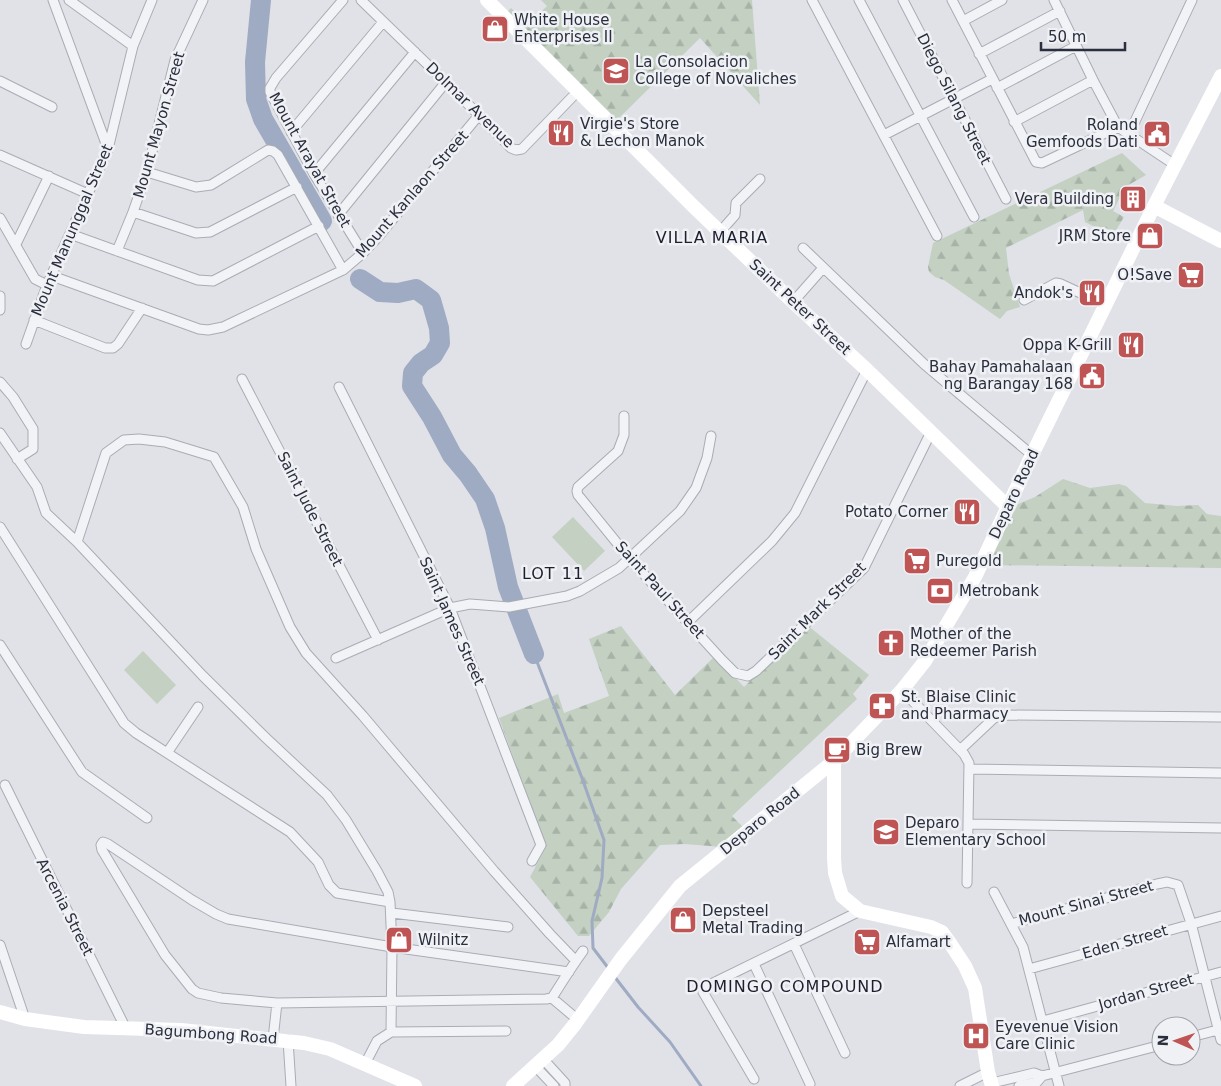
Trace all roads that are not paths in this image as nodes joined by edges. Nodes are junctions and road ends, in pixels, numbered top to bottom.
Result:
1 (53, 0) edge
2 (69, 0) edge
3 (152, 0) edge
4 (203, 0) edge
5 (343, 0) edge
6 (361, 0) edge
7 (487, 0) edge
8 (812, 0) edge
9 (859, 0) edge
10 (903, 0) edge
11 (952, 0) edge
12 (1002, 0) edge
13 (1054, 0) edge
14 (1192, 0) edge
15 (1060, 11) junction
16 (962, 21) junction
17 (384, 22) junction
18 (133, 46) junction
19 (1076, 46) junction
20 (415, 52) junction
21 (980, 54) junction
22 (1221, 76) edge
23 (992, 79) junction
24 (1093, 80) junction
25 (0, 81) edge
26 (446, 82) junction
27 (997, 88) junction
28 (578, 91) junction
29 (954, 99) junction
30 (52, 107) dead end
31 (479, 115) junction
32 (920, 116) junction
33 (1014, 122) junction
34 (1118, 127) junction
35 (291, 132) junction
36 (1129, 134) junction
37 (884, 135) junction
38 (108, 150) junction
39 (0, 155) edge
40 (1175, 165) junction
41 (147, 172) junction
42 (314, 174) junction
43 (48, 176) junction
44 (760, 179) dead end
45 (297, 187) junction
46 (88, 194) junction
47 (1006, 199) dead end
48 (1154, 206) junction
49 (133, 212) junction
50 (338, 215) junction
51 (974, 217) dead end
52 (0, 218) edge
53 (319, 226) junction
54 (720, 232) junction
55 (70, 234) junction
56 (937, 236) dead end
57 (1221, 241) edge
58 (16, 244) junction
59 (803, 248) dead end
60 (117, 251) junction
61 (363, 253) junction
62 (823, 268) junction
63 (343, 270) junction
64 (52, 276) junction
65 (48, 285) junction
66 (0, 296) edge
67 (1024, 300) dead end
68 (793, 302) junction
69 (1106, 305) junction
70 (142, 308) junction
71 (0, 310) edge
72 (34, 320) junction
73 (26, 344) dead end
74 (867, 370) junction
75 (242, 379) dead end
76 (0, 382) edge
77 (339, 387) dead end
78 (624, 416) dead end
79 (931, 432) junction
80 (0, 433) edge
81 (711, 436) dead end
82 (1032, 455) junction
83 (17, 459) junction
84 (1008, 507) junction
85 (0, 527) edge
86 (4, 540) edge
87 (77, 542) junction
88 (630, 558) junction
89 (450, 608) junction
90 (688, 622) junction
91 (378, 640) junction
92 (0, 645) edge
93 (336, 658) dead end
94 (748, 676) joint
95 (902, 690) junction
96 (198, 707) dead end
97 (1221, 717) edge
98 (960, 750) junction
99 (166, 753) junction
100 (834, 761) junction
101 (970, 769) junction
102 (1221, 773) edge
103 (4, 785) dead end
104 (146, 818) dead end
105 (968, 824) junction
106 (1221, 828) edge
107 (532, 861) dead end
108 (967, 882) dead end
109 (994, 892) dead end
110 (390, 902) junction
111 (860, 911) junction
112 (392, 913) junction
113 (1221, 916) edge
114 (1191, 923) junction
115 (1011, 924) junction
116 (508, 927) dead end
117 (0, 944) edge
118 (794, 944) junction
119 (392, 947) junction
120 (583, 951) dead end
121 (576, 961) junction
122 (754, 964) junction
123 (1029, 969) junction
124 (569, 972) junction
125 (1221, 972) edge
126 (1205, 976) junction
127 (552, 998) junction
128 (392, 1001) junction
129 (277, 1003) junction
130 (0, 1012) edge
131 (25, 1018) junction
132 (578, 1020) junction
133 (1043, 1021) junction
134 (126, 1029) junction
135 (1220, 1030) edge
136 (506, 1031) dead end
137 (391, 1032) junction
138 (1201, 1035) edge
139 (274, 1039) junction
140 (288, 1040) junction
141 (1221, 1040) edge
142 (1151, 1048) edge
143 (845, 1053) dead end
144 (540, 1063) junction
145 (365, 1064) junction
146 (1056, 1072) junction
147 (1042, 1076) junction
148 (754, 1079) dead end
149 (991, 1080) edge
150 (810, 1084) dead end
151 (291, 1086) edge
152 (415, 1086) edge
153 (513, 1086) edge
154 (554, 1086) edge
155 (565, 1086) edge
156 (960, 1086) edge
157 (1020, 1086) edge
158 (1059, 1086) edge

1 - 38 street
2 - 18 street
3 - 18 street, Mount Manunggal Street
4 - 41 street, Mount Mayon Street
5 - 35 street, Mount Arayat Street
6 - 17 street, Dolmar Avenue
7 - 28 main road, Saint Peter Street
8 - 37 street
9 - 32 street
10 - 29 street, Diego Silang Street
11 - 16 street
12 - 16 street
13 - 15 street
14 - 36 street
15 - 19 street
15 - 21 street
16 - 21 street
17 - 20 street, Dolmar Avenue
17 - 35 street
18 - 38 street, Mount Manunggal Street
19 - 24 street
19 - 27 street
20 - 26 street, Dolmar Avenue
20 - 42 street
21 - 23 street
22 - 40 main road, Deparo Road
23 - 27 street
23 - 29 street
24 - 33 street
24 - 34 street
25 - 30 street
26 - 31 street, Dolmar Avenue
26 - 50 street
27 - 33 street
28 - 31 street, Dolmar Avenue
28 - 54 main road, Saint Peter Street
29 - 32 street
29 - 47 street, Diego Silang Street
31 - 61 street, Mount Kanlaon Street
32 - 37 street
32 - 51 street
33 - 34 street
34 - 36 street
35 - 42 street, Mount Arayat Street
36 - 40 street
37 - 56 street
38 - 46 street, Mount Manunggal Street
39 - 43 street
40 - 48 main road, Deparo Road
41 - 45 street
41 - 49 street, Mount Mayon Street
42 - 50 street, Mount Arayat Street
43 - 46 street
43 - 58 street
44 - 54 street
45 - 49 street
45 - 53 street
46 - 55 street, Mount Manunggal Street
48 - 57 main road
48 - 69 main road, Deparo Road
49 - 60 street, Mount Mayon Street
50 - 61 street, Mount Arayat Street
52 - 58 street
53 - 60 street
53 - 63 street
54 - 68 main road, Saint Peter Street
55 - 60 street
55 - 64 street, Mount Manunggal Street
58 - 65 street
59 - 62 street
61 - 63 street, Mount Kanlaon Street
62 - 68 street
62 - 82 street
63 - 70 street, Mount Kanlaon Street
64 - 65 street, Mount Manunggal Street
64 - 70 street, Mount Kanlaon Street
65 - 72 street, Mount Manunggal Street
66 - 71 street
67 - 69 street
68 - 74 main road, Saint Peter Street
69 - 82 main road, Deparo Road
70 - 72 street
72 - 73 street, Mount Manunggal Street
74 - 79 main road, Saint Peter Street
74 - 90 street
75 - 91 street, Saint Jude Street
76 - 83 street
77 - 89 street, Saint James Street
78 - 88 street, Saint Paul Street
79 - 84 main road, Saint Peter Street
79 - 94 street, Saint Mark Street
80 - 83 street
81 - 88 street
82 - 84 main road, Deparo Road
83 - 87 street
84 - 95 main road, Deparo Road
85 - 86 street
86 - 99 street
87 - 110 street
87 - 121 street
88 - 89 street
88 - 90 street, Saint Paul Street
89 - 91 street
89 - 107 street, Saint James Street
90 - 94 street, Saint Paul Street
91 - 93 street
92 - 104 street
95 - 98 street
95 - 100 main road, Deparo Road
96 - 99 street
97 - 98 street
98 - 101 street
99 - 110 street
100 - 111 main road
100 - 132 main road, Deparo Road
101 - 102 street
101 - 105 street
103 - 134 street, Arcenia Street
105 - 106 street
105 - 108 street
109 - 115 street
110 - 112 street
111 - 118 street
111 - 149 main road
112 - 116 street
112 - 119 street
113 - 114 street, Eden Street
114 - 115 street, Mount Sinai Street
114 - 123 street, Eden Street
114 - 126 street, Mount Sinai Street
115 - 123 street
117 - 131 street
118 - 122 street
118 - 143 street
119 - 124 street
119 - 128 street
119 - 129 street
120 - 121 street
121 - 124 street
122 - 148 street
122 - 150 street
123 - 133 street
124 - 127 street
125 - 126 street, Jordan Street
126 - 133 street, Jordan Street
126 - 135 street, Mount Sinai Street
127 - 128 street
127 - 132 street
128 - 129 street
128 - 137 street
129 - 139 street
130 - 131 main road, Bagumbong Road
131 - 134 main road, Bagumbong Road
132 - 144 main road
133 - 146 street
134 - 139 main road, Bagumbong Road
135 - 138 street
135 - 141 street, Mount Sinai Street
136 - 137 street
137 - 145 street
139 - 140 main road, Bagumbong Road
140 - 145 main road, Bagumbong Road
140 - 151 street
142 - 146 street
144 - 153 main road
144 - 154 street
144 - 155 street
145 - 152 main road, Bagumbong Road
146 - 147 street
146 - 158 street
147 - 149 street
147 - 157 street
149 - 156 street

